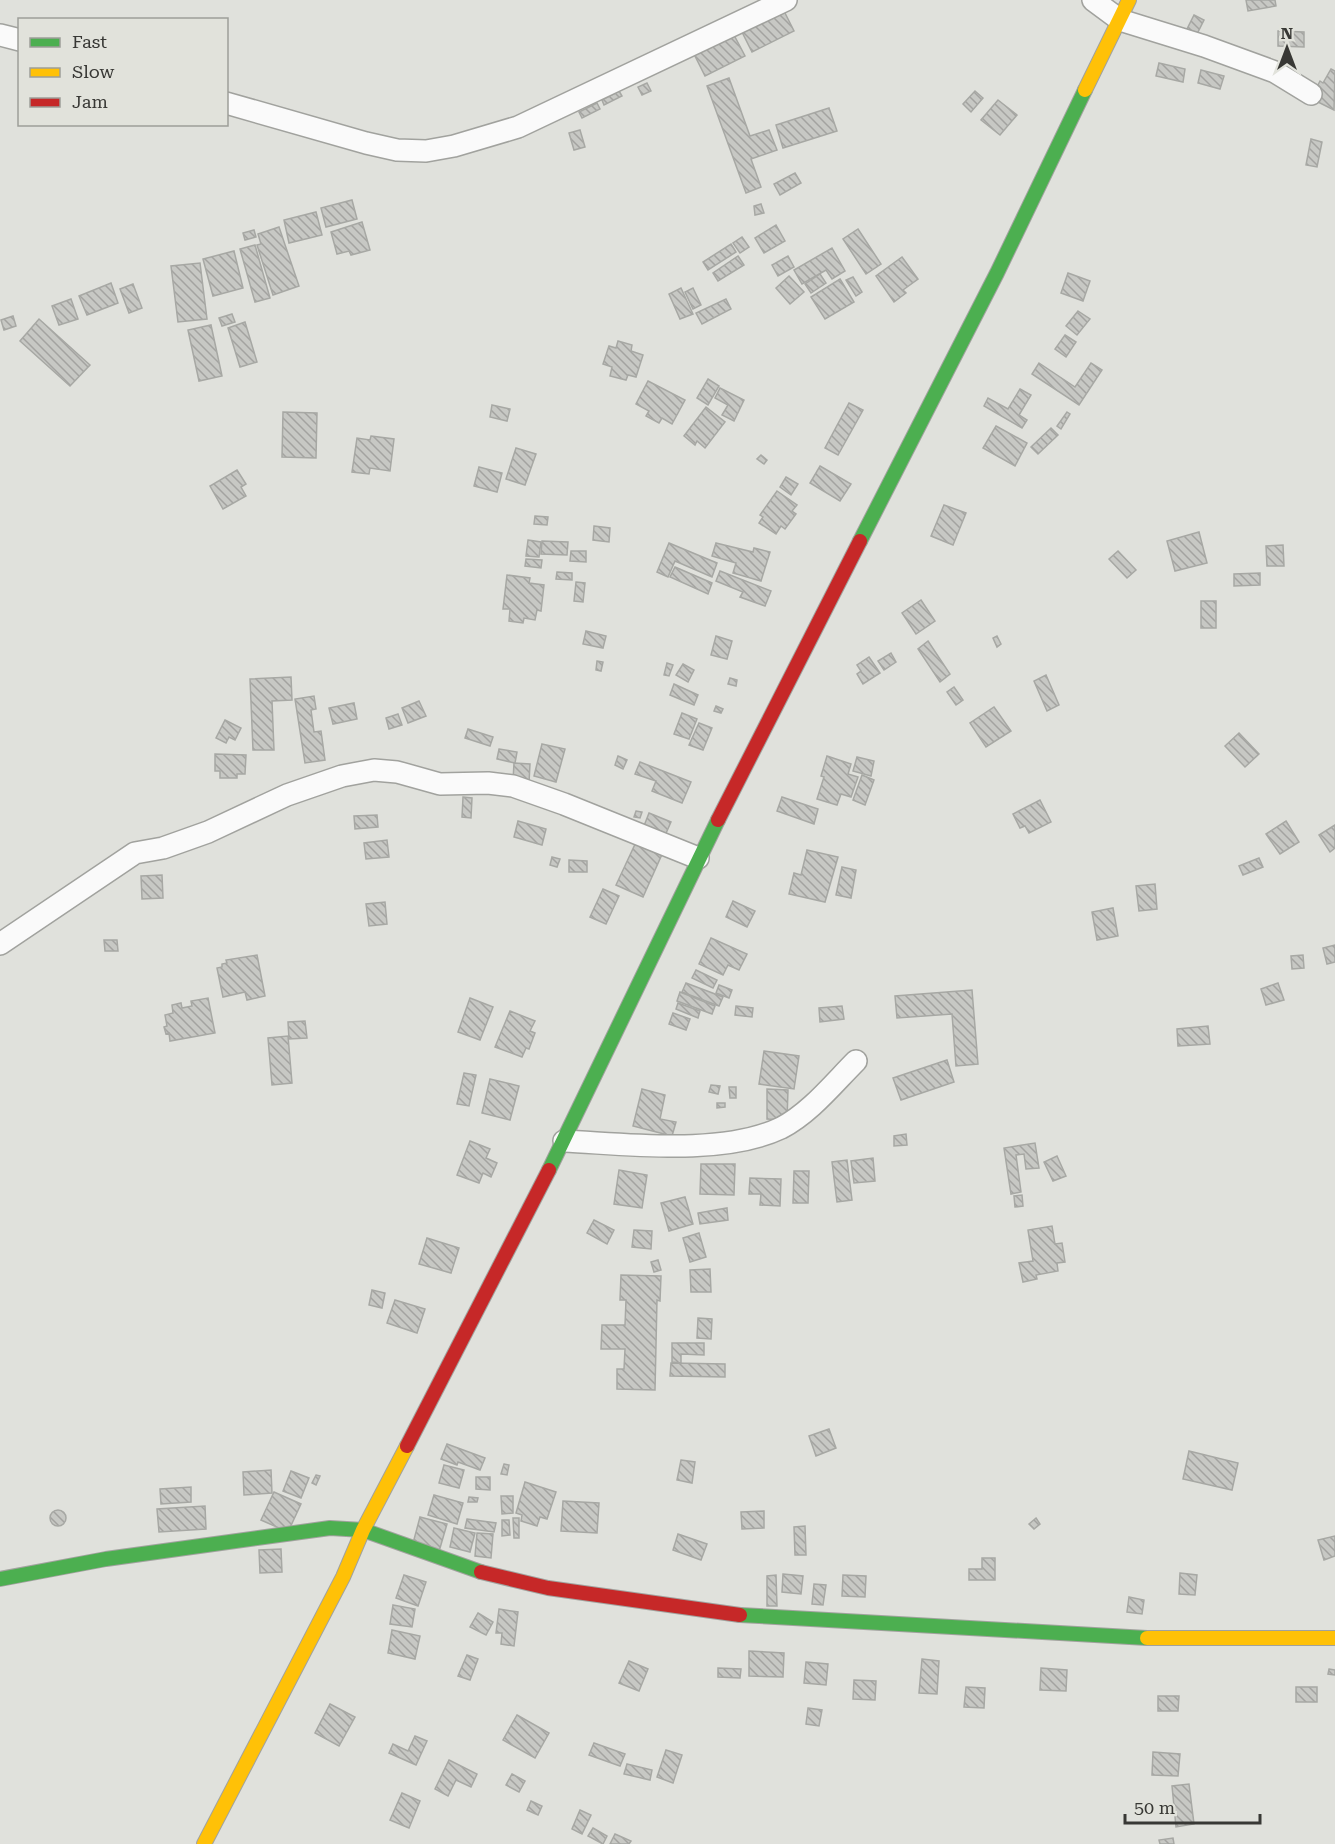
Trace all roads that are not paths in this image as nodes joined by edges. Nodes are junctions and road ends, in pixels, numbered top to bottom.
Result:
1 (786, 0) edge
2 (1093, 0) edge
3 (1129, 0) edge
4 (1120, 20) junction
5 (0, 34) edge
6 (18, 39) edge
7 (1311, 94) dead end
8 (228, 104) edge
9 (698, 858) junction
10 (0, 944) edge
11 (856, 1061) dead end
12 (564, 1141) junction
13 (363, 1530) junction
14 (0, 1579) edge
15 (1335, 1638) edge
16 (204, 1844) edge

1 - 8 street
2 - 4 street
3 - 4 main road
4 - 7 street
4 - 9 main road
5 - 6 street
9 - 10 street
9 - 12 main road
11 - 12 street
12 - 13 main road
13 - 14 main road
13 - 15 main road
13 - 16 main road

